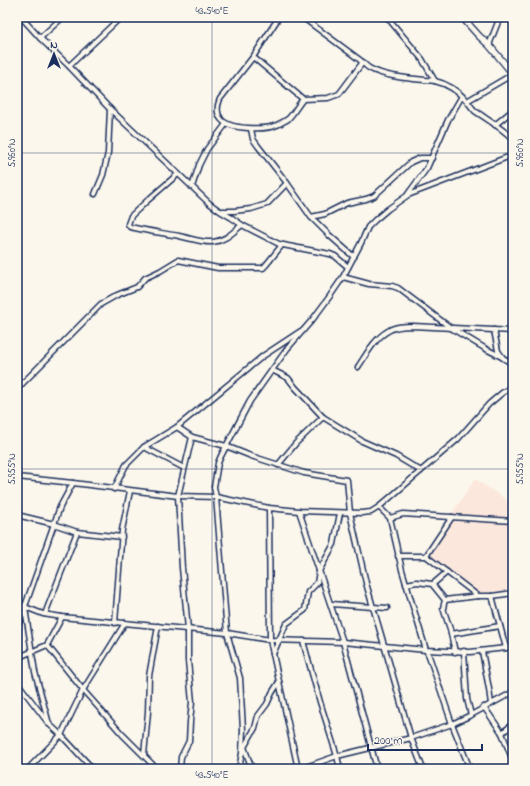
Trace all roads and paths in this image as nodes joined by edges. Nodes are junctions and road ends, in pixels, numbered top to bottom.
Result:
1 (21, 17) edge
2 (63, 17) edge
3 (121, 17) edge
4 (279, 17) edge
5 (302, 17) edge
6 (387, 17) edge
7 (462, 17) edge
8 (500, 17) edge
9 (40, 38) junction
10 (489, 46) junction
11 (254, 56) junction
12 (362, 62) junction
13 (69, 66) junction
14 (513, 74) edge
15 (435, 81) junction
16 (462, 96) junction
17 (303, 98) junction
18 (467, 101) junction
19 (110, 109) junction
20 (513, 110) edge
21 (226, 124) junction
22 (495, 125) junction
23 (251, 129) junction
24 (513, 140) edge
25 (513, 155) edge
26 (432, 158) junction
27 (178, 174) junction
28 (288, 183) junction
29 (192, 187) junction
30 (95, 194) dead end
31 (408, 195) junction
32 (220, 211) junction
33 (311, 217) junction
34 (242, 225) junction
35 (282, 245) junction
36 (354, 257) junction
37 (348, 267) junction
38 (343, 277) junction
39 (451, 328) junction
40 (304, 329) junction
41 (494, 330) junction
42 (513, 331) edge
43 (502, 357) junction
44 (513, 364) edge
45 (358, 367) dead end
46 (272, 370) junction
47 (513, 386) edge
48 (17, 389) edge
49 (323, 417) junction
50 (177, 427) junction
51 (192, 437) junction
52 (226, 446) junction
53 (144, 447) junction
54 (278, 464) junction
55 (184, 468) junction
56 (421, 471) junction
57 (17, 477) edge
58 (73, 483) junction
59 (114, 489) junction
60 (130, 491) junction
61 (178, 496) junction
62 (216, 497) junction
63 (379, 507) junction
64 (269, 508) junction
65 (299, 511) junction
66 (340, 513) junction
67 (350, 513) junction
68 (17, 515) edge
69 (452, 517) junction
70 (390, 518) junction
71 (513, 521) edge
72 (54, 524) junction
73 (77, 532) junction
74 (122, 537) junction
75 (398, 556) junction
76 (426, 556) junction
77 (319, 571) junction
78 (447, 572) junction
79 (406, 584) junction
80 (433, 584) junction
81 (513, 593) edge
82 (478, 596) junction
83 (492, 596) junction
84 (445, 600) junction
85 (17, 601) edge
86 (331, 604) junction
87 (25, 607) junction
88 (373, 607) junction
89 (387, 608) dead end
90 (45, 614) junction
91 (62, 617) junction
92 (115, 623) junction
93 (125, 623) junction
94 (158, 626) junction
95 (500, 626) junction
96 (17, 629) edge
97 (188, 630) junction
98 (227, 633) junction
99 (451, 634) junction
100 (270, 640) junction
101 (279, 640) junction
102 (303, 641) junction
103 (343, 642) junction
104 (47, 645) junction
105 (384, 645) junction
106 (513, 646) edge
107 (506, 648) junction
108 (426, 650) junction
109 (32, 651) junction
110 (464, 651) junction
111 (482, 651) junction
112 (455, 652) junction
113 (273, 654) junction
114 (17, 658) edge
115 (17, 682) edge
116 (279, 682) junction
117 (84, 690) junction
118 (513, 692) edge
119 (491, 704) junction
120 (484, 707) junction
121 (471, 715) junction
122 (49, 724) junction
123 (452, 724) junction
124 (513, 724) edge
125 (502, 733) junction
126 (61, 735) junction
127 (412, 738) junction
128 (244, 747) junction
129 (370, 748) junction
130 (242, 753) junction
131 (144, 755) junction
132 (337, 756) junction
133 (513, 761) edge
134 (28, 769) edge
135 (93, 769) edge
136 (157, 769) edge
137 (180, 769) edge
138 (239, 769) edge
139 (252, 769) edge
140 (299, 769) edge
141 (340, 769) edge
142 (377, 769) edge
143 (424, 769) edge
144 (470, 769) edge

1 - 9 street
2 - 9 street
3 - 13 street
4 - 11 street
5 - 12 street
6 - 15 street
7 - 10 main road
8 - 10 street
9 - 13 street
10 - 14 main road
11 - 17 street
11 - 21 street
12 - 15 street
12 - 17 street
13 - 19 street
14 - 18 street
15 - 16 street
16 - 18 street
16 - 26 street
17 - 23 street
18 - 22 street
19 - 27 street
19 - 30 street
20 - 22 street
21 - 23 street
21 - 29 street
22 - 24 street
23 - 28 street
25 - 31 street
26 - 31 street
26 - 33 street
27 - 29 street
27 - 34 street
28 - 32 street
28 - 33 street
29 - 32 street
31 - 36 street
32 - 34 street
33 - 36 street
34 - 35 street
35 - 37 street
35 - 48 street
36 - 37 street
37 - 38 street
38 - 39 street
38 - 40 street
39 - 41 street
39 - 43 street
39 - 45 street
40 - 46 street
40 - 50 street
41 - 42 street
41 - 43 street
43 - 44 street
46 - 49 street
46 - 52 street
47 - 56 street
49 - 54 street
49 - 56 street
50 - 51 street
50 - 53 street
51 - 52 street
51 - 55 street
52 - 54 street
52 - 62 street
53 - 55 street
53 - 59 street
54 - 67 street
55 - 61 street
56 - 63 street
57 - 58 street
58 - 59 street
58 - 72 street
59 - 60 street
60 - 61 street
60 - 74 street
61 - 62 street
61 - 97 street
62 - 64 street
62 - 98 street
63 - 67 street
63 - 70 street
64 - 65 street
64 - 100 street
65 - 66 street
65 - 77 street
66 - 67 street
66 - 77 street
67 - 88 street
68 - 72 street
69 - 70 street
69 - 71 street
69 - 76 street
70 - 75 street
72 - 73 street
72 - 87 street
73 - 74 street
73 - 90 street
74 - 92 street
75 - 76 street
75 - 79 street
76 - 78 street
77 - 86 street
77 - 101 street
78 - 80 street
78 - 82 street
79 - 80 street
79 - 108 street
80 - 84 street
81 - 83 street
82 - 83 street
82 - 84 street
83 - 95 street
84 - 99 street
85 - 87 street
86 - 88 street
86 - 103 street
87 - 90 street
87 - 96 street
87 - 109 street
88 - 89 street
88 - 105 street
90 - 91 street
91 - 92 street
91 - 104 street
92 - 93 street
93 - 94 street
93 - 117 street
94 - 97 street
94 - 131 street
95 - 99 street
95 - 107 street
97 - 98 street
97 - 137 street
98 - 100 street
98 - 130 street
99 - 112 street
100 - 101 street
100 - 113 street
101 - 102 street
101 - 113 street
102 - 103 street
102 - 132 street
103 - 105 street
103 - 129 street
104 - 109 street
104 - 117 street
105 - 108 street
105 - 127 street
106 - 107 street
107 - 111 street
108 - 112 street
108 - 123 street
109 - 114 street
109 - 122 street
110 - 111 street
110 - 112 street
110 - 121 street
111 - 119 street
113 - 116 street
115 - 122 street
116 - 128 street
116 - 140 street
117 - 126 street
117 - 131 street
118 - 119 street
119 - 120 street
120 - 121 street
120 - 125 street
121 - 123 street
122 - 126 street
123 - 127 street
123 - 144 street
124 - 125 street
125 - 133 street
126 - 134 street
126 - 135 street
127 - 129 street
127 - 143 street
128 - 130 street
128 - 139 street
129 - 132 street
129 - 142 street
130 - 138 street
131 - 136 street
132 - 140 street
132 - 141 street

